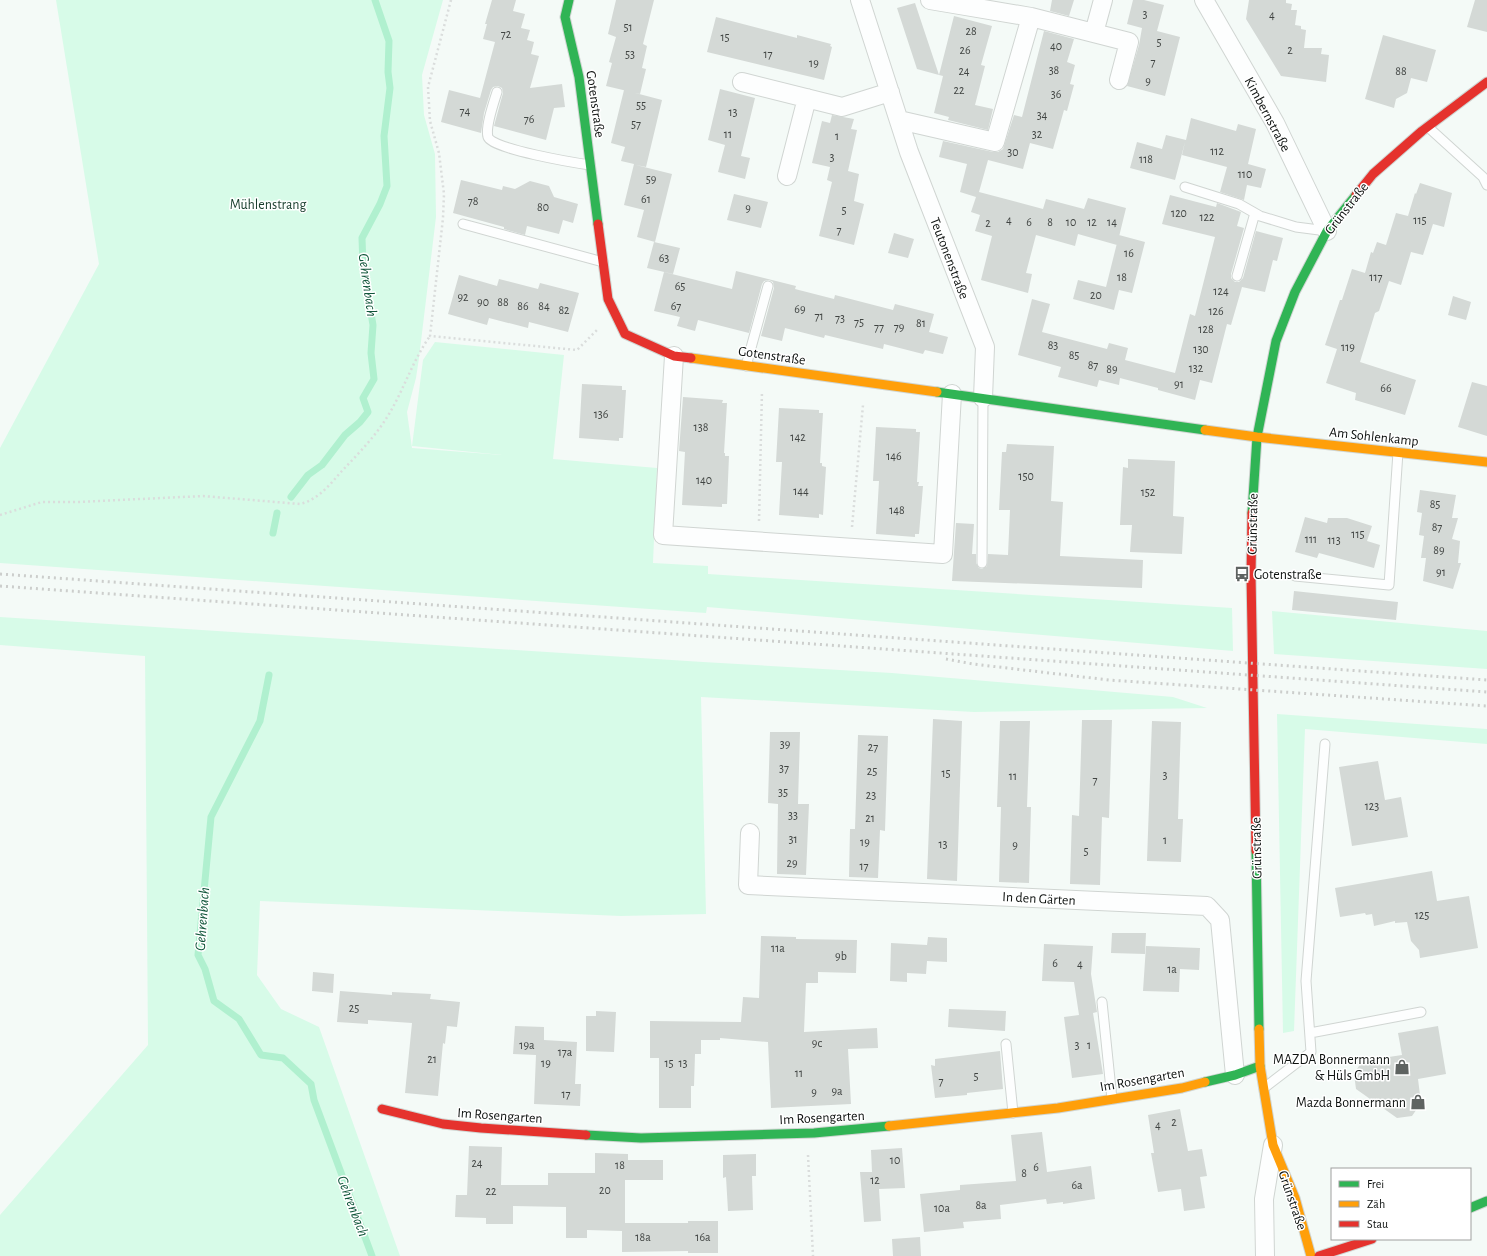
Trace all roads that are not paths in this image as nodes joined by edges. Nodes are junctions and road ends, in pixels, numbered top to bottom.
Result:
1 (569, 0) edge
2 (860, 0) edge
3 (930, 0) edge
4 (1103, 0) edge
5 (1204, 0) edge
6 (1022, 10) edge
7 (1094, 32) junction
8 (1119, 80) dead end
9 (742, 82) dead end
10 (1487, 82) edge
11 (497, 92) dead end
12 (890, 92) junction
13 (807, 98) junction
14 (899, 120) junction
15 (1428, 126) junction
16 (590, 165) junction
17 (787, 176) dead end
18 (1487, 184) edge
19 (1185, 187) dead end
20 (1255, 213) junction
21 (463, 224) dead end
22 (1326, 231) junction
23 (603, 262) junction
24 (1237, 276) dead end
25 (768, 286) dead end
26 (674, 356) junction
27 (746, 366) junction
28 (952, 394) junction
29 (983, 398) junction
30 (1257, 437) junction
31 (1398, 452) junction
32 (1487, 462) edge
33 (982, 563) dead end
34 (1295, 576) dead end
35 (1325, 744) dead end
36 (750, 833) dead end
37 (1102, 1002) dead end
38 (1421, 1012) dead end
39 (1310, 1033) junction
40 (1006, 1044) dead end
41 (1260, 1066) junction
42 (1235, 1075) junction
43 (1263, 1089) junction
44 (1112, 1099) junction
45 (382, 1109) dead end
46 (1013, 1113) junction
47 (1273, 1145) junction
48 (1487, 1202) edge
49 (1471, 1208) edge
50 (1369, 1240) edge
51 (1265, 1256) edge
52 (1311, 1256) edge
53 (1319, 1256) edge

1 - 16 street, Gotenstraße
2 - 12 street, Teutonenstraße
3 - 6 street
4 - 7 street
5 - 22 street, Kimbernstraße
6 - 7 street
6 - 14 street
7 - 8 street
9 - 13 street
10 - 15 street, Grünstraße
11 - 16 lane
12 - 13 street
12 - 14 street, Teutonenstraße
13 - 17 street
14 - 29 street, Teutonenstraße
15 - 18 lane
15 - 22 street, Grünstraße
16 - 23 street, Gotenstraße
19 - 20 lane
20 - 22 lane
20 - 24 lane
21 - 23 lane
22 - 30 street, Grünstraße
23 - 26 street, Gotenstraße
25 - 27 lane
26 - 27 street, Gotenstraße
26 - 28 street
27 - 28 street, Gotenstraße
28 - 29 street, Gotenstraße
29 - 30 street, Gotenstraße
29 - 33 lane
30 - 31 street, Am Sohlenkamp
30 - 41 street, Grünstraße
31 - 32 street, Am Sohlenkamp
31 - 34 lane
35 - 39 lane
36 - 42 street, In den Gärten
37 - 44 lane
38 - 39 lane
39 - 43 lane
40 - 46 lane
41 - 42 street, Im Rosengarten
41 - 43 street, Grünstraße
42 - 44 street, Im Rosengarten
43 - 47 street, Grünstraße
44 - 46 street, Im Rosengarten
45 - 46 street, Im Rosengarten
47 - 51 street, Grünstraße
47 - 52 street, Grünstraße
48 - 49 street
50 - 53 street

